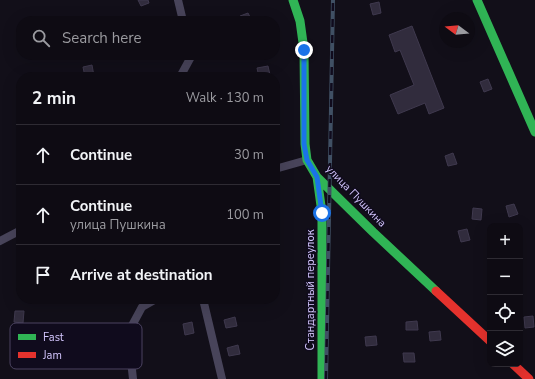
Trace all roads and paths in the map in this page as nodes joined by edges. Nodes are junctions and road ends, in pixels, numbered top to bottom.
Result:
1 (178, 0) edge
2 (293, 0) edge
3 (477, 0) edge
4 (182, 16) edge
5 (189, 60) edge
6 (183, 72) edge
7 (535, 132) edge
8 (307, 160) junction
9 (280, 168) edge
10 (317, 177) junction
11 (16, 233) edge
12 (0, 241) edge
13 (147, 304) edge
14 (204, 304) edge
15 (133, 323) edge
16 (487, 338) edge
17 (516, 367) edge
18 (132, 369) edge
19 (133, 379) edge
20 (222, 379) edge
21 (322, 379) edge
22 (529, 379) edge

1 - 4 street
2 - 8 main road, улица Пушкина
3 - 7 main road
5 - 6 street
8 - 9 street
8 - 10 main road, улица Пушкина
10 - 16 main road, улица Пушкина
10 - 21 main road, Стандартный переулок
11 - 12 street
13 - 15 street
14 - 20 street
17 - 22 main road
18 - 19 street

